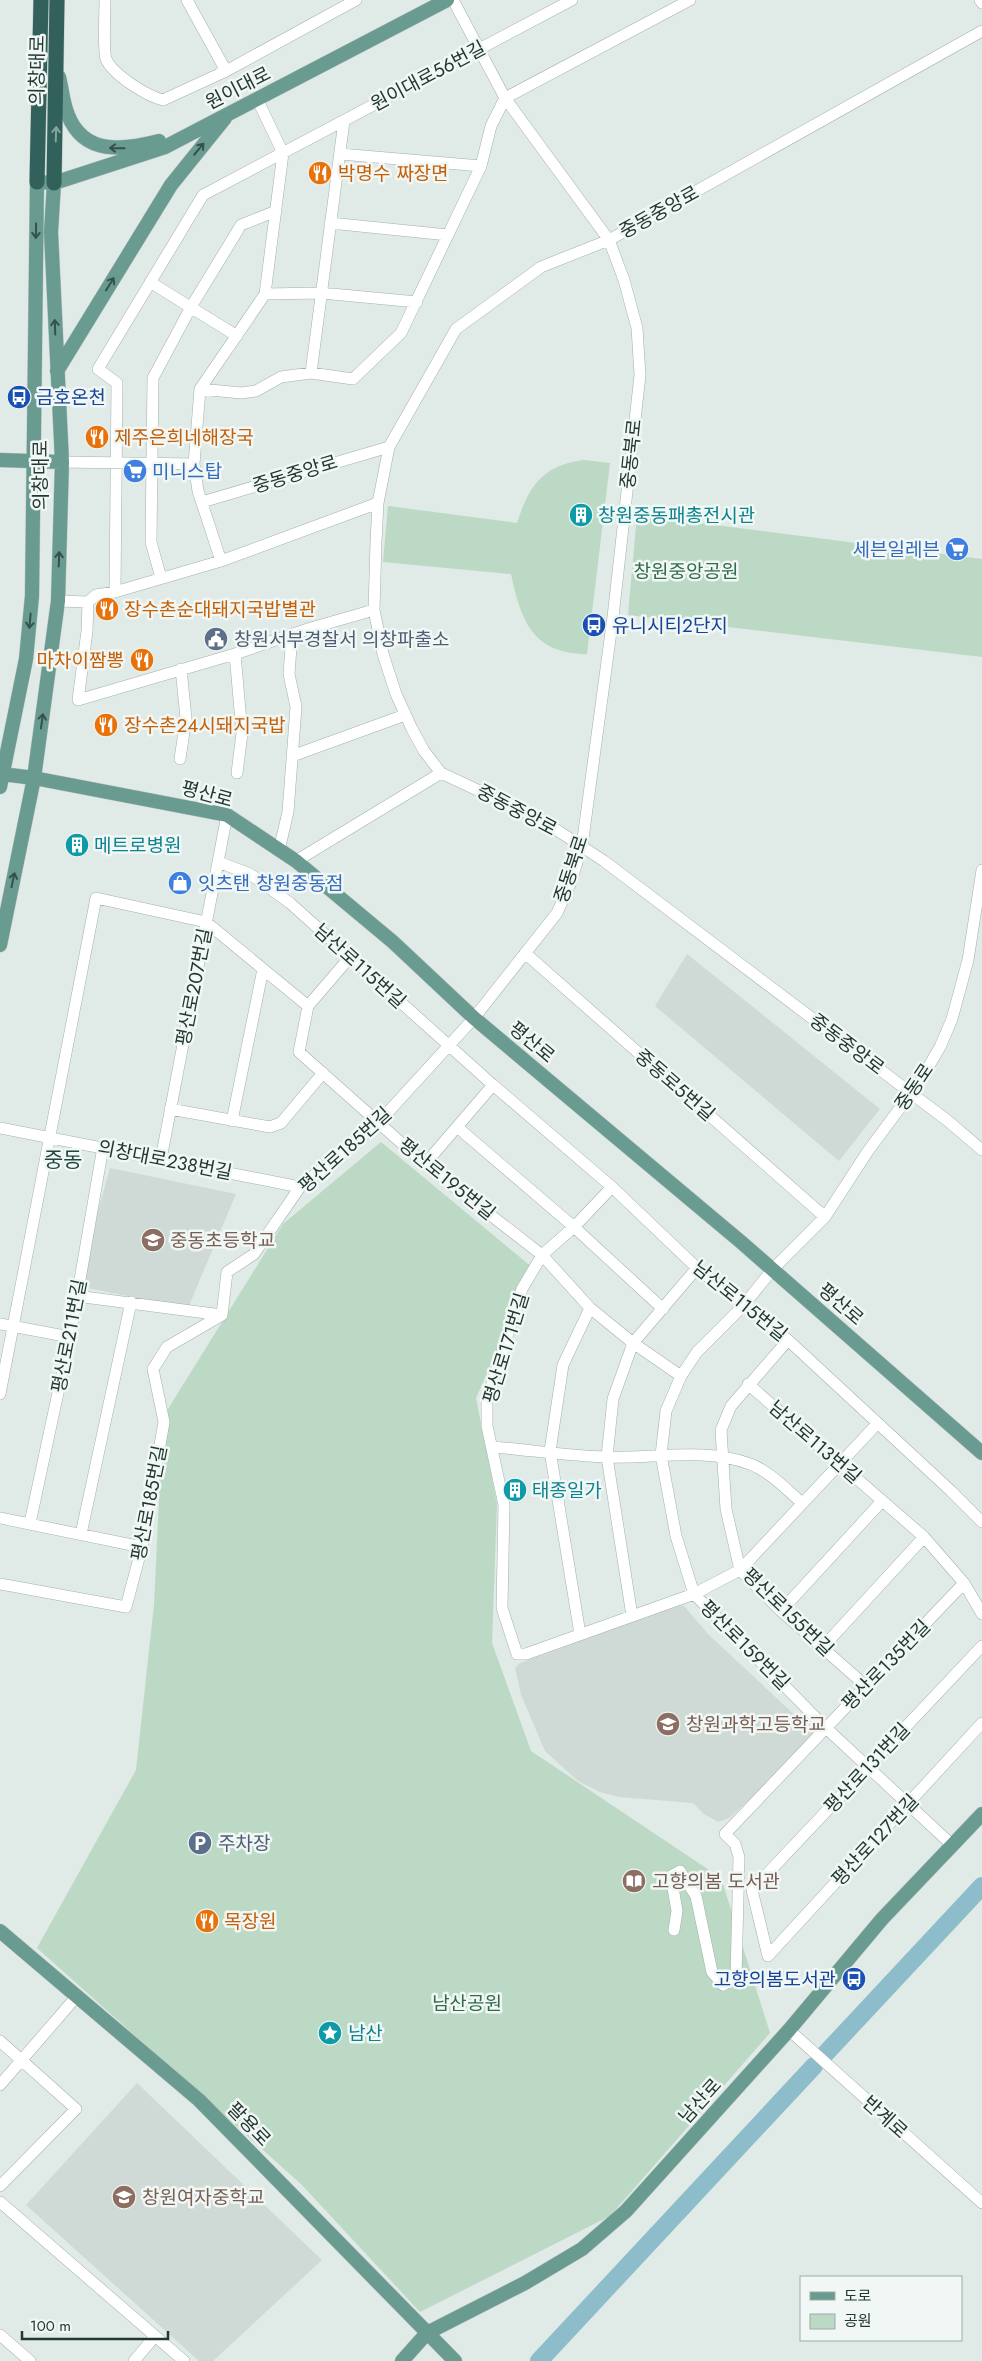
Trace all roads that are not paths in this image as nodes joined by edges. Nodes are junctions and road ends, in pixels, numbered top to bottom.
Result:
1 (41, 0) edge
2 (58, 0) edge
3 (105, 0) edge
4 (187, 0) edge
5 (356, 0) edge
6 (447, 0) edge
7 (454, 0) edge
8 (572, 0) edge
9 (690, 0) edge
10 (982, 30) edge
11 (478, 50) junction
12 (226, 71) junction
13 (58, 72) junction
14 (505, 98) junction
15 (257, 99) junction
16 (229, 113) junction
17 (344, 121) junction
18 (283, 153) junction
19 (340, 154) junction
20 (481, 166) junction
21 (37, 182) junction
22 (54, 183) junction
23 (276, 211) junction
24 (330, 223) junction
25 (448, 235) junction
26 (609, 240) junction
27 (150, 282) junction
28 (320, 293) junction
29 (265, 294) junction
30 (417, 302) junction
31 (191, 308) junction
32 (236, 336) junction
33 (57, 370) junction
34 (311, 373) junction
35 (200, 389) junction
36 (389, 447) junction
37 (0, 460) edge
38 (34, 461) junction
39 (62, 462) junction
40 (117, 463) junction
41 (151, 463) junction
42 (194, 464) junction
43 (202, 502) junction
44 (378, 503) junction
45 (221, 561) junction
46 (161, 578) junction
47 (114, 592) junction
48 (58, 601) junction
49 (88, 602) junction
50 (374, 610) junction
51 (292, 634) junction
52 (235, 654) junction
53 (181, 669) junction
54 (405, 715) junction
55 (292, 756) junction
56 (180, 759) dead end
57 (238, 773) dead end
58 (440, 773) junction
59 (1, 778) edge
60 (34, 778) junction
61 (227, 815) junction
62 (582, 846) junction
63 (279, 850) junction
64 (296, 861) junction
65 (218, 862) junction
66 (982, 870) edge
67 (206, 922) junction
68 (0, 945) edge
69 (525, 953) junction
70 (350, 957) junction
71 (263, 969) junction
72 (308, 1006) junction
73 (474, 1018) junction
74 (450, 1046) junction
75 (323, 1073) junction
76 (493, 1085) junction
77 (911, 1094) junction
78 (170, 1109) junction
79 (232, 1121) junction
80 (378, 1122) junction
81 (457, 1127) junction
82 (0, 1128) edge
83 (48, 1138) junction
84 (103, 1148) junction
85 (982, 1150) edge
86 (161, 1159) junction
87 (425, 1164) junction
88 (300, 1187) junction
89 (612, 1187) junction
90 (825, 1217) junction
91 (574, 1227) junction
92 (542, 1256) junction
93 (697, 1268) junction
94 (773, 1269) junction
95 (76, 1296) junction
96 (131, 1302) junction
97 (743, 1306) junction
98 (590, 1308) junction
99 (663, 1309) junction
100 (222, 1315) junction
101 (0, 1324) edge
102 (12, 1327) junction
103 (70, 1337) junction
104 (788, 1340) junction
105 (633, 1343) junction
106 (681, 1376) junction
107 (748, 1384) junction
108 (0, 1394) edge
109 (877, 1424) junction
110 (493, 1447) junction
111 (550, 1451) junction
112 (982, 1453) edge
113 (661, 1455) junction
114 (607, 1457) junction
115 (721, 1457) junction
116 (839, 1463) junction
117 (882, 1501) junction
118 (801, 1502) junction
119 (0, 1518) edge
120 (982, 1522) edge
121 (30, 1523) junction
122 (81, 1534) junction
123 (924, 1537) junction
124 (142, 1547) junction
125 (740, 1570) junction
126 (964, 1582) junction
127 (0, 1584) edge
128 (694, 1594) junction
129 (781, 1611) junction
130 (982, 1614) edge
131 (632, 1616) junction
132 (580, 1634) junction
133 (982, 1646) edge
134 (823, 1647) junction
135 (867, 1687) junction
136 (982, 1723) edge
137 (826, 1728) junction
138 (867, 1767) junction
139 (907, 1805) junction
140 (982, 1814) edge
141 (952, 1845) junction
142 (674, 1930) dead end
143 (0, 1931) edge
144 (768, 1956) joint
145 (77, 1996) junction
146 (789, 2030) junction
147 (0, 2040) edge
148 (22, 2060) junction
149 (0, 2085) edge
150 (0, 2186) edge
151 (0, 2202) edge
152 (982, 2203) edge
153 (427, 2333) junction
154 (0, 2335) edge
155 (155, 2336) junction
156 (30, 2361) edge
157 (134, 2361) edge
158 (184, 2361) edge
159 (402, 2361) edge
160 (454, 2361) edge

1 - 21 highway, 의창대로
2 - 13 highway, 의창대로
3 - 12 street
4 - 12 street
5 - 12 street
6 - 15 main road, 원이대로
7 - 11 street, 중동북로
8 - 11 street, 원이대로56번길
9 - 14 street
10 - 26 street, 중동중앙로
11 - 14 street, 중동북로
11 - 17 street, 원이대로56번길
16 -> 13 main road
22 -> 13 highway, 의창대로
14 - 20 street
14 - 26 street, 중동북로
15 - 16 main road, 원이대로
15 - 18 street
16 - 22 main road, 원이대로
33 -> 16 main road
17 - 18 street, 원이대로56번길
17 - 19 street
18 - 23 street
18 - 27 street, 원이대로56번길
19 - 20 street
19 - 24 street
20 - 25 street
21 - 22 main road, 원이대로
21 -> 38 main road, 의창대로
33 -> 22 main road, 의창대로
23 - 29 street
23 - 31 street
24 - 25 street
24 - 28 street
25 - 30 street
26 - 36 street, 중동중앙로
26 - 62 street, 중동북로
27 - 31 street
27 - 40 street, 원이대로56번길
28 - 29 street
28 - 30 street
28 - 34 street
29 - 32 street
30 - 34 street
31 - 32 street
31 - 41 street
32 - 35 street
33 - 39 main road, 의창대로
34 - 35 street
35 - 42 street
36 - 43 street, 중동중앙로
36 - 44 street, 중동중앙로
37 - 38 main road
38 - 39 main road
38 -> 59 main road, 의창대로
39 - 40 street
48 -> 39 main road, 의창대로
40 - 41 street
40 - 47 street
41 - 42 street
41 - 46 street
42 - 43 street
43 - 45 street
44 - 45 street
44 - 50 street, 중동중앙로
45 - 46 street
46 - 47 street
47 - 49 street
48 - 49 street
60 -> 48 main road, 의창대로
49 - 53 street
50 - 51 street
50 - 54 street, 중동중앙로
51 - 52 street
51 - 55 street
52 - 53 street
52 - 57 street
53 - 56 street
54 - 55 street
54 - 58 street, 중동중앙로
55 - 63 street
58 - 62 street, 중동중앙로
58 - 64 street
59 - 60 main road, 평산로
60 - 61 main road, 평산로
68 -> 60 main road, 의창대로
61 - 63 main road, 평산로
61 - 65 street, 평산로207번길
62 - 69 street, 중동북로
62 - 77 street, 중동중앙로
63 - 64 main road, 평산로
64 - 73 main road, 평산로
65 - 67 street, 평산로207번길
65 - 70 street, 남산로115번길
66 - 77 street, 중동로
67 - 71 street
67 - 78 street, 평산로207번길
67 - 83 street
69 - 73 street, 중동북로
69 - 90 street, 중동로5번길
70 - 72 street, 평산로195번길
70 - 74 street, 남산로115번길
71 - 72 street
71 - 79 street
72 - 75 street, 평산로195번길
73 - 74 street, 평산로185번길
73 - 94 main road, 평산로
74 - 76 street, 남산로115번길
74 - 80 street, 평산로185번길
75 - 79 street
75 - 80 street, 평산로195번길
76 - 81 street
76 - 89 street, 남산로115번길
77 - 85 street, 중동중앙로
77 - 90 street, 중동로
78 - 79 street
78 - 86 street, 평산로207번길
80 - 87 street, 평산로195번길
80 - 88 street, 평산로185번길
81 - 87 street
81 - 91 street
82 - 83 street, 의창대로238번길
83 - 84 street, 의창대로238번길
83 - 102 street
84 - 86 street, 의창대로238번길
84 - 95 street, 평산로211번길
86 - 88 street, 의창대로238번길
87 - 92 street, 평산로195번길
88 - 100 street, 평산로185번길
89 - 91 street, 평산로171번길
89 - 93 street, 남산로115번길
90 - 94 street, 중동로
91 - 92 street, 평산로171번길
91 - 99 street
92 - 98 street, 평산로195번길
92 - 110 street, 평산로171번길
93 - 97 street, 남산로115번길
93 - 99 street
94 - 97 street, 평산로159번길
94 - 112 main road, 평산로
95 - 96 street
95 - 103 street, 평산로211번길
96 - 100 street
96 - 122 street
97 - 104 street, 남산로115번길
97 - 106 street, 평산로159번길
98 - 105 street, 평산로195번길
98 - 111 street
99 - 105 street
100 - 124 street, 평산로185번길
101 - 102 street
102 - 103 street
102 - 108 street
103 - 121 street, 평산로211번길
104 - 107 street, 평산로155번길
104 - 109 street, 남산로115번길
105 - 106 street, 평산로195번길
105 - 114 street
106 - 113 street, 평산로159번길
107 - 115 street, 평산로155번길
107 - 116 street, 남산로113번길
109 - 116 street
109 - 120 street, 남산로115번길
110 - 111 street
110 - 132 street, 평산로171번길
111 - 114 street
111 - 132 street
113 - 114 street
113 - 115 street
113 - 128 street, 평산로159번길
114 - 131 street
115 - 118 street
115 - 125 street, 평산로155번길
116 - 117 street, 남산로113번길
116 - 118 street
117 - 123 street, 남산로113번길
117 - 129 street
118 - 125 street
119 - 121 street
121 - 122 street
122 - 124 street
123 - 126 street, 남산로113번길
123 - 134 street
124 - 127 street, 평산로185번길
125 - 128 street
125 - 129 street, 평산로155번길
126 - 130 street, 남산로113번길
126 - 135 street, 평산로135번길
128 - 131 street
128 - 137 street, 평산로159번길
129 - 134 street, 평산로155번길
131 - 132 street
133 - 138 street, 평산로131번길
134 - 135 street, 평산로155번길
135 - 137 street, 평산로135번길
136 - 139 street, 평산로127번길
137 - 138 street, 평산로159번길
137 - 142 street, 평산로135번길
138 - 139 street, 평산로159번길
138 - 144 street, 평산로131번길
139 - 141 street, 평산로159번길
139 - 144 street, 평산로127번길
140 - 141 main road, 남산로
141 - 146 main road, 남산로
143 - 145 main road, 팔용로
145 - 148 street
145 - 153 main road, 팔용로
146 - 152 street, 반계로
146 - 153 main road, 남산로
147 - 148 street
148 - 149 street
148 - 150 street
151 - 155 street
153 - 159 main road, 남산로
153 - 160 main road, 팔용로
154 - 156 street
155 - 157 street
155 - 158 street

